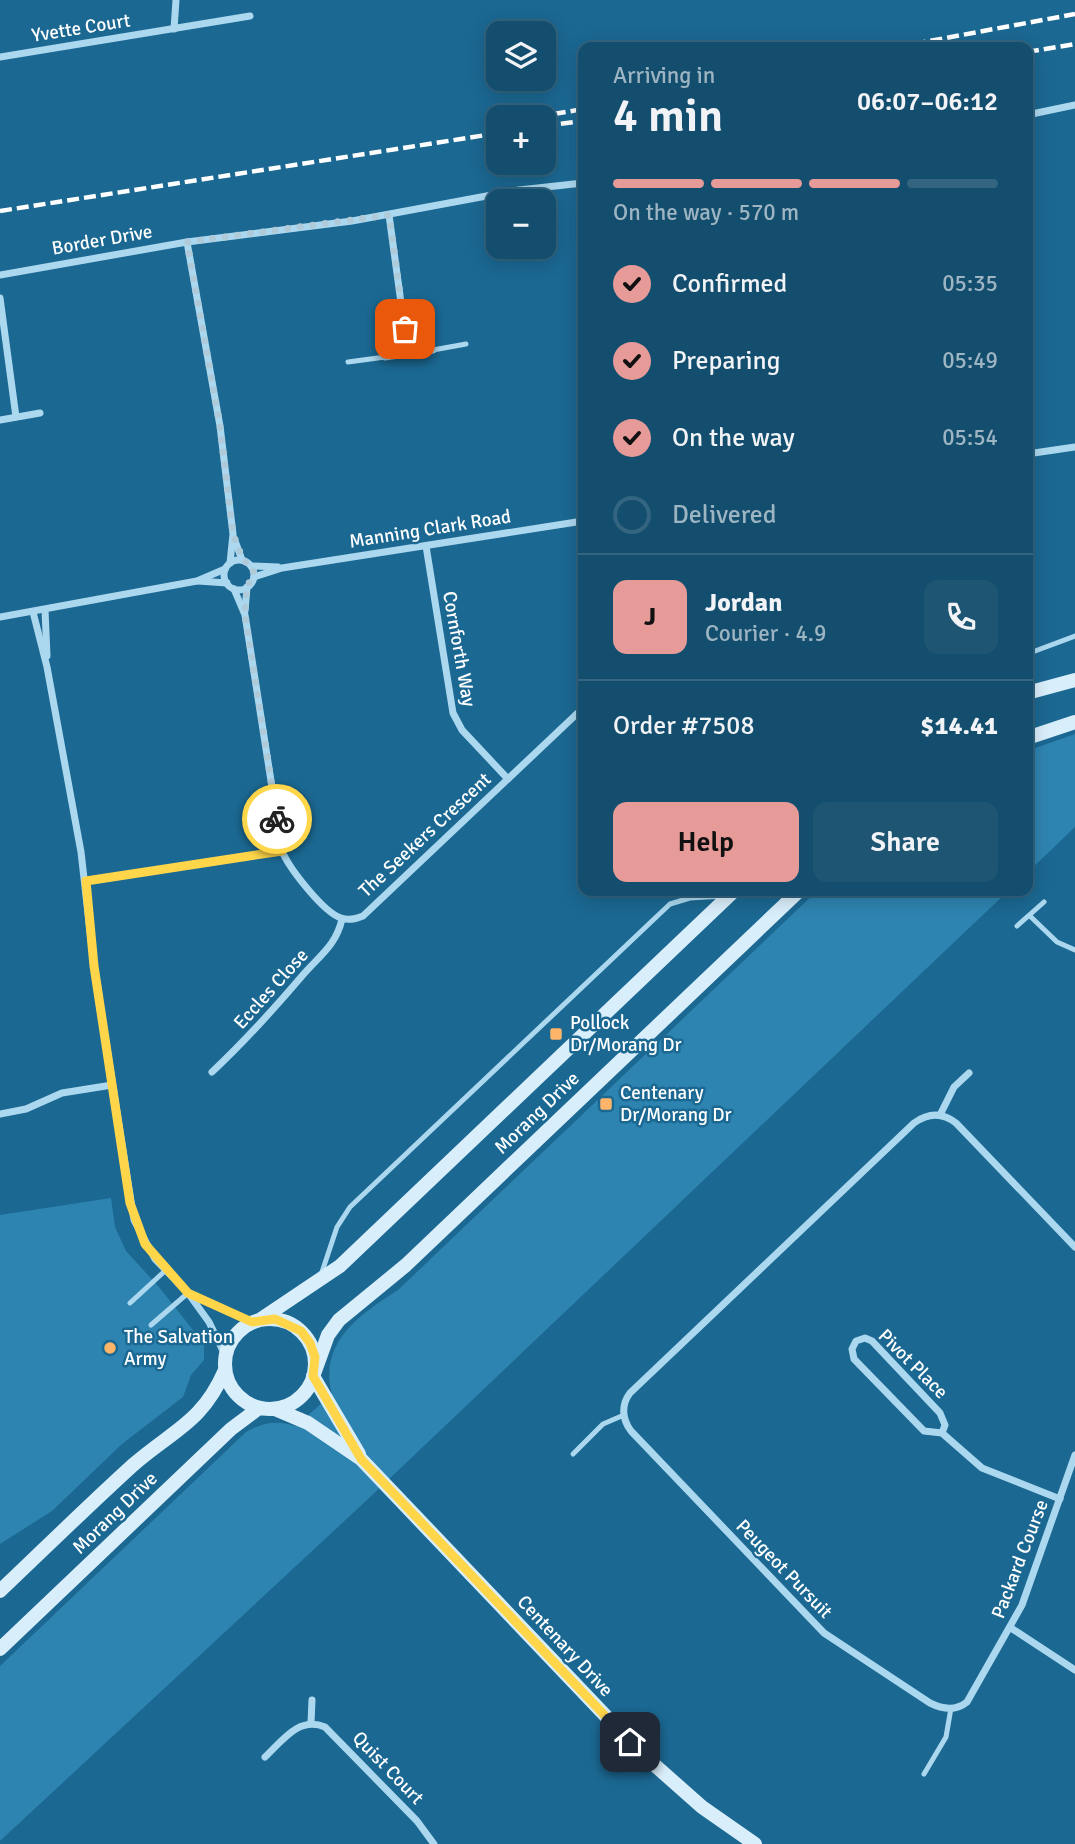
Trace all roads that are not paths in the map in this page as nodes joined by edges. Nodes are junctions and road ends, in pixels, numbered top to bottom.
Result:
1 (176, 0) edge
2 (250, 16) dead end
3 (174, 29) junction
4 (0, 57) edge
5 (1075, 105) edge
6 (1033, 114) edge
7 (578, 184) edge
8 (389, 215) junction
9 (187, 242) junction
10 (0, 275) edge
11 (0, 298) edge
12 (466, 344) dead end
13 (433, 350) joint
14 (408, 354) junction
15 (385, 357) joint
16 (348, 362) dead end
17 (40, 413) dead end
18 (16, 417) junction
19 (0, 420) edge
20 (1075, 447) edge
21 (1033, 453) edge
22 (578, 522) edge
23 (233, 534) junction
24 (426, 546) junction
25 (243, 560) junction
26 (228, 566) junction
27 (251, 566) junction
28 (282, 568) junction
29 (254, 577) junction
30 (197, 581) junction
31 (227, 583) junction
32 (247, 587) junction
33 (234, 589) junction
34 (45, 610) junction
35 (33, 612) junction
36 (245, 615) junction
37 (0, 617) edge
38 (1075, 636) edge
39 (1033, 652) edge
40 (47, 667) junction
41 (1075, 680) edge
42 (1033, 691) edge
43 (578, 713) edge
44 (1075, 722) edge
45 (1033, 736) edge
46 (508, 779) junction
47 (282, 851) junction
48 (86, 881) junction
49 (709, 896) edge
50 (728, 896) edge
51 (794, 896) edge
52 (1044, 902) dead end
53 (1031, 917) junction
54 (342, 919) junction
55 (1017, 926) dead end
56 (1075, 950) edge
57 (212, 1072) dead end
58 (969, 1073) dead end
59 (112, 1085) junction
60 (0, 1114) edge
61 (940, 1115) junction
62 (1075, 1247) edge
63 (166, 1270) junction
64 (319, 1282) junction
65 (188, 1293) junction
66 (130, 1303) dead end
67 (256, 1321) junction
68 (150, 1325) dead end
69 (225, 1363) junction
70 (314, 1374) junction
71 (259, 1408) junction
72 (275, 1409) junction
73 (624, 1415) junction
74 (942, 1433) junction
75 (573, 1454) dead end
76 (1075, 1455) edge
77 (361, 1459) junction
78 (1060, 1499) junction
79 (0, 1591) edge
80 (1011, 1628) junction
81 (0, 1649) edge
82 (1075, 1670) edge
83 (312, 1700) dead end
84 (951, 1708) junction
85 (312, 1723) junction
86 (265, 1757) dead end
87 (924, 1774) dead end
88 (434, 1844) edge
89 (755, 1844) edge

1 - 3 street
2 - 3 street, Yvette Court
3 - 4 street, Yvette Court
5 - 6 street
7 - 8 street, Border Drive
8 - 9 street, Border Drive
8 - 14 street
9 - 10 street, Border Drive
9 - 23 street
11 - 18 street
12 - 13 lane
13 - 14 street
14 - 15 street
15 - 16 lane
17 - 18 street
18 - 19 street
20 - 21 street
22 - 24 street, Manning Clark Road
23 - 25 street
23 - 26 street
24 - 28 street, Manning Clark Road
24 - 46 street, Cornforth Way
25 - 26 street
25 - 27 street
26 - 30 street
26 - 31 street
27 - 28 street, Manning Clark Road
27 - 29 street
28 - 29 street, Manning Clark Road
29 - 32 street
30 - 31 street
30 - 34 street
31 - 33 street
32 - 33 street
32 - 36 street
33 - 36 street
34 - 35 street
34 - 40 street
35 - 37 street
35 - 40 street
36 - 47 street
38 - 39 lane
40 - 48 street
41 - 42 main road
43 - 46 street, The Seekers Crescent
44 - 45 main road
46 - 54 street, The Seekers Crescent
47 - 48 street
47 - 54 street
48 - 59 street
49 - 64 lane
50 - 64 main road, Morang Drive
51 - 70 main road, Morang Drive
52 - 53 lane
53 - 55 lane
53 - 56 lane
54 - 57 street, Eccles Close
58 - 61 street
59 - 60 street
59 - 63 street
61 - 62 street
61 - 73 street
63 - 65 street
63 - 66 lane
64 - 67 main road, Morang Drive
65 - 67 street
65 - 68 lane
65 - 69 street
67 - 69 main road
67 - 70 main road
69 - 71 main road
69 - 79 main road, Morang Drive
70 - 72 main road
70 - 77 main road, Centenary Drive
71 - 72 main road
71 - 81 main road, Morang Drive
72 - 77 main road, Centenary Drive
73 - 75 lane
73 - 84 street, Peugeot Pursuit
74 - 74 street, Pivot Place
74 - 78 street, Pivot Place
76 - 78 street, Packard Course
77 - 89 main road, Centenary Drive
78 - 80 street, Packard Course
80 - 82 street
80 - 84 street, Packard Course
83 - 85 street
84 - 87 lane
85 - 86 street
85 - 88 street, Quist Court

